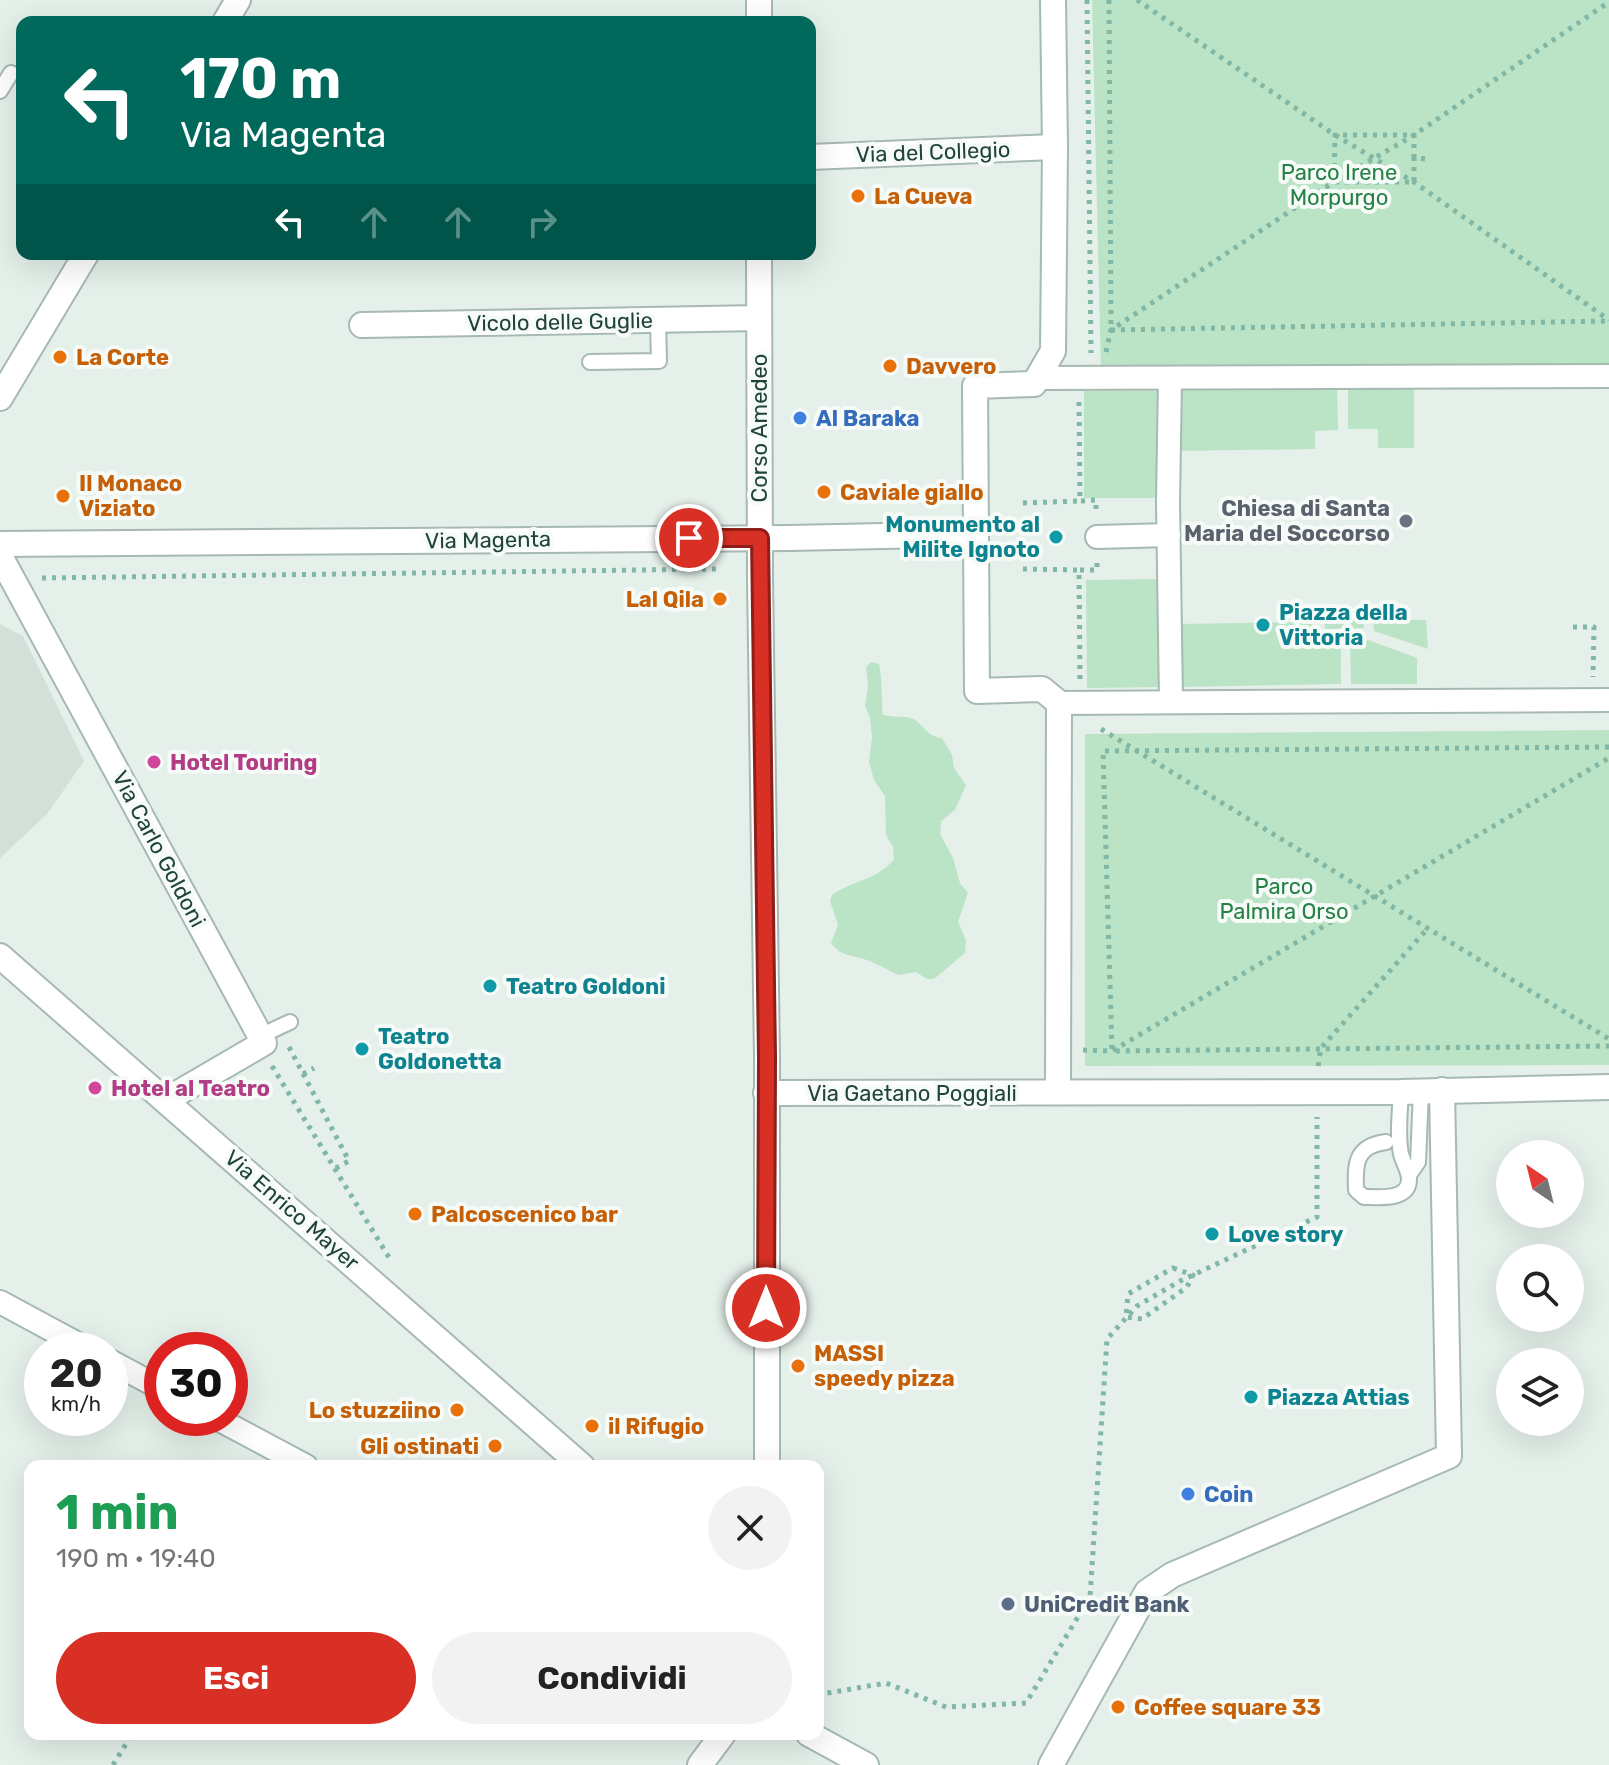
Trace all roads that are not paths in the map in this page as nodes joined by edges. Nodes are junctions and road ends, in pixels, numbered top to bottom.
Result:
1 (1053, 0) edge
2 (11, 73) dead end
3 (0, 91) edge
4 (1055, 147) junction
5 (816, 157) edge
6 (82, 260) edge
7 (759, 260) edge
8 (759, 318) junction
9 (658, 320) junction
10 (362, 325) dead end
11 (590, 362) dead end
12 (1609, 376) edge
13 (1038, 378) junction
14 (1170, 379) junction
15 (0, 398) edge
16 (976, 534) junction
17 (1169, 535) junction
18 (1097, 537) dead end
19 (760, 538) junction
20 (0, 544) edge
21 (0, 556) edge
22 (1601, 700) edge
23 (1171, 702) junction
24 (1059, 703) junction
25 (0, 956) edge
26 (290, 1022) dead end
27 (262, 1040) junction
28 (1609, 1087) edge
29 (1421, 1091) junction
30 (1058, 1092) junction
31 (766, 1093) junction
32 (166, 1100) junction
33 (1386, 1142) dead end
34 (0, 1302) edge
35 (56, 1332) edge
36 (248, 1436) edge
37 (291, 1460) edge
38 (575, 1460) edge
39 (767, 1460) edge
40 (719, 1740) edge
41 (820, 1740) edge
42 (700, 1765) edge
43 (866, 1765) edge
44 (1051, 1765) edge

1 - 4 street
2 - 3 lane
4 - 5 street, Via del Collegio
4 - 13 street
6 - 15 street
7 - 8 street, Corso Amedeo
8 - 9 street, Vicolo delle Guglie
8 - 19 street, Corso Amedeo
9 - 10 street, Vicolo delle Guglie
9 - 11 lane
12 - 14 street
13 - 14 street
13 - 16 street
14 - 17 street
16 - 19 street, Via Magenta
16 - 24 street
17 - 18 street
17 - 23 street
19 - 20 street, Via Magenta
19 - 31 street, Corso Amedeo
21 - 27 street, Via Carlo Goldoni
22 - 23 street
23 - 24 street
24 - 30 street
25 - 32 street, Via Enrico Mayer
26 - 27 lane
27 - 32 street
28 - 29 street
29 - 30 street
29 - 33 lane
29 - 44 street
30 - 31 street, Via Gaetano Poggiali
31 - 39 street, Corso Amedeo
32 - 38 street, Via Enrico Mayer
34 - 35 street
36 - 37 street
40 - 42 street
41 - 43 street

